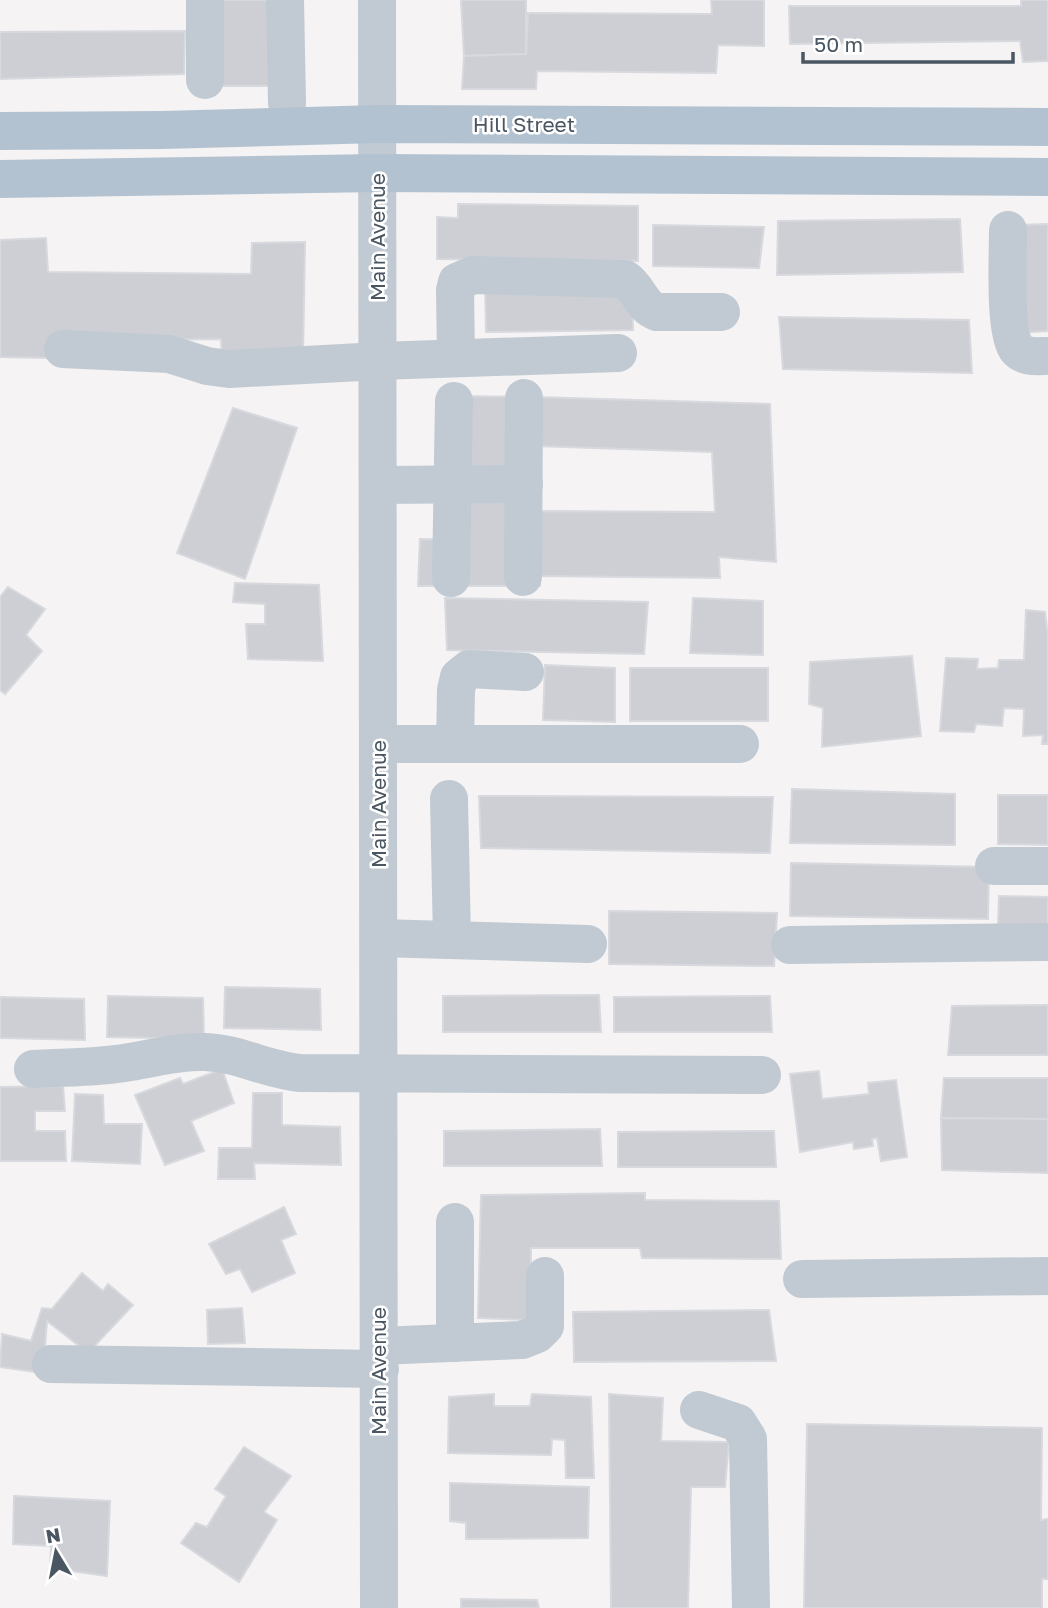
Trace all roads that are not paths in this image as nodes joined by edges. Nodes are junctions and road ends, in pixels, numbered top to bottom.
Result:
1 (205, 0) edge
2 (285, 0) edge
3 (377, 0) edge
4 (205, 80) dead end
5 (287, 103) dead end
6 (378, 124) junction
7 (1048, 127) edge
8 (0, 131) edge
9 (377, 173) junction
10 (1048, 177) edge
11 (0, 179) edge
12 (1008, 230) dead end
13 (721, 312) dead end
14 (63, 349) dead end
15 (618, 354) dead end
16 (1048, 356) edge
17 (456, 358) junction
18 (379, 361) junction
19 (524, 398) dead end
20 (454, 401) dead end
21 (523, 484) junction
22 (379, 485) junction
23 (453, 485) junction
24 (523, 577) dead end
25 (452, 578) dead end
26 (525, 672) dead end
27 (379, 744) junction
28 (455, 744) junction
29 (740, 744) dead end
30 (449, 799) dead end
31 (994, 866) dead end
32 (1048, 866) edge
33 (379, 938) junction
34 (452, 940) junction
35 (1048, 942) edge
36 (588, 944) dead end
37 (790, 944) dead end
38 (33, 1069) dead end
39 (379, 1073) junction
40 (762, 1076) dead end
41 (455, 1222) dead end
42 (545, 1276) dead end
43 (1048, 1276) edge
44 (802, 1279) dead end
45 (455, 1343) junction
46 (380, 1357) junction
47 (51, 1363) dead end
48 (699, 1410) dead end
49 (379, 1608) edge
50 (751, 1608) edge

1 - 4 street
2 - 5 street
3 - 6 street, Main Avenue
6 - 7 main road, Hill Street
6 - 8 main road, Hill Street
6 - 9 street, Main Avenue
9 - 10 main road
9 - 11 main road
9 - 18 street, Main Avenue
12 - 16 street
13 - 17 street
14 - 18 street
15 - 17 street
17 - 18 street
18 - 22 street, Main Avenue
19 - 21 street
20 - 23 street
21 - 23 street
21 - 24 street
22 - 23 street
22 - 27 street, Main Avenue
23 - 25 street
26 - 28 street
27 - 28 street
27 - 33 street, Main Avenue
28 - 29 street
30 - 34 street
31 - 32 street
33 - 34 street
33 - 39 street, Main Avenue
34 - 36 street
35 - 37 street
38 - 39 street
39 - 40 street
39 - 46 street, Main Avenue
41 - 45 street
42 - 45 street
43 - 44 street
45 - 46 street
46 - 47 street
46 - 49 street, Main Avenue
48 - 50 street

